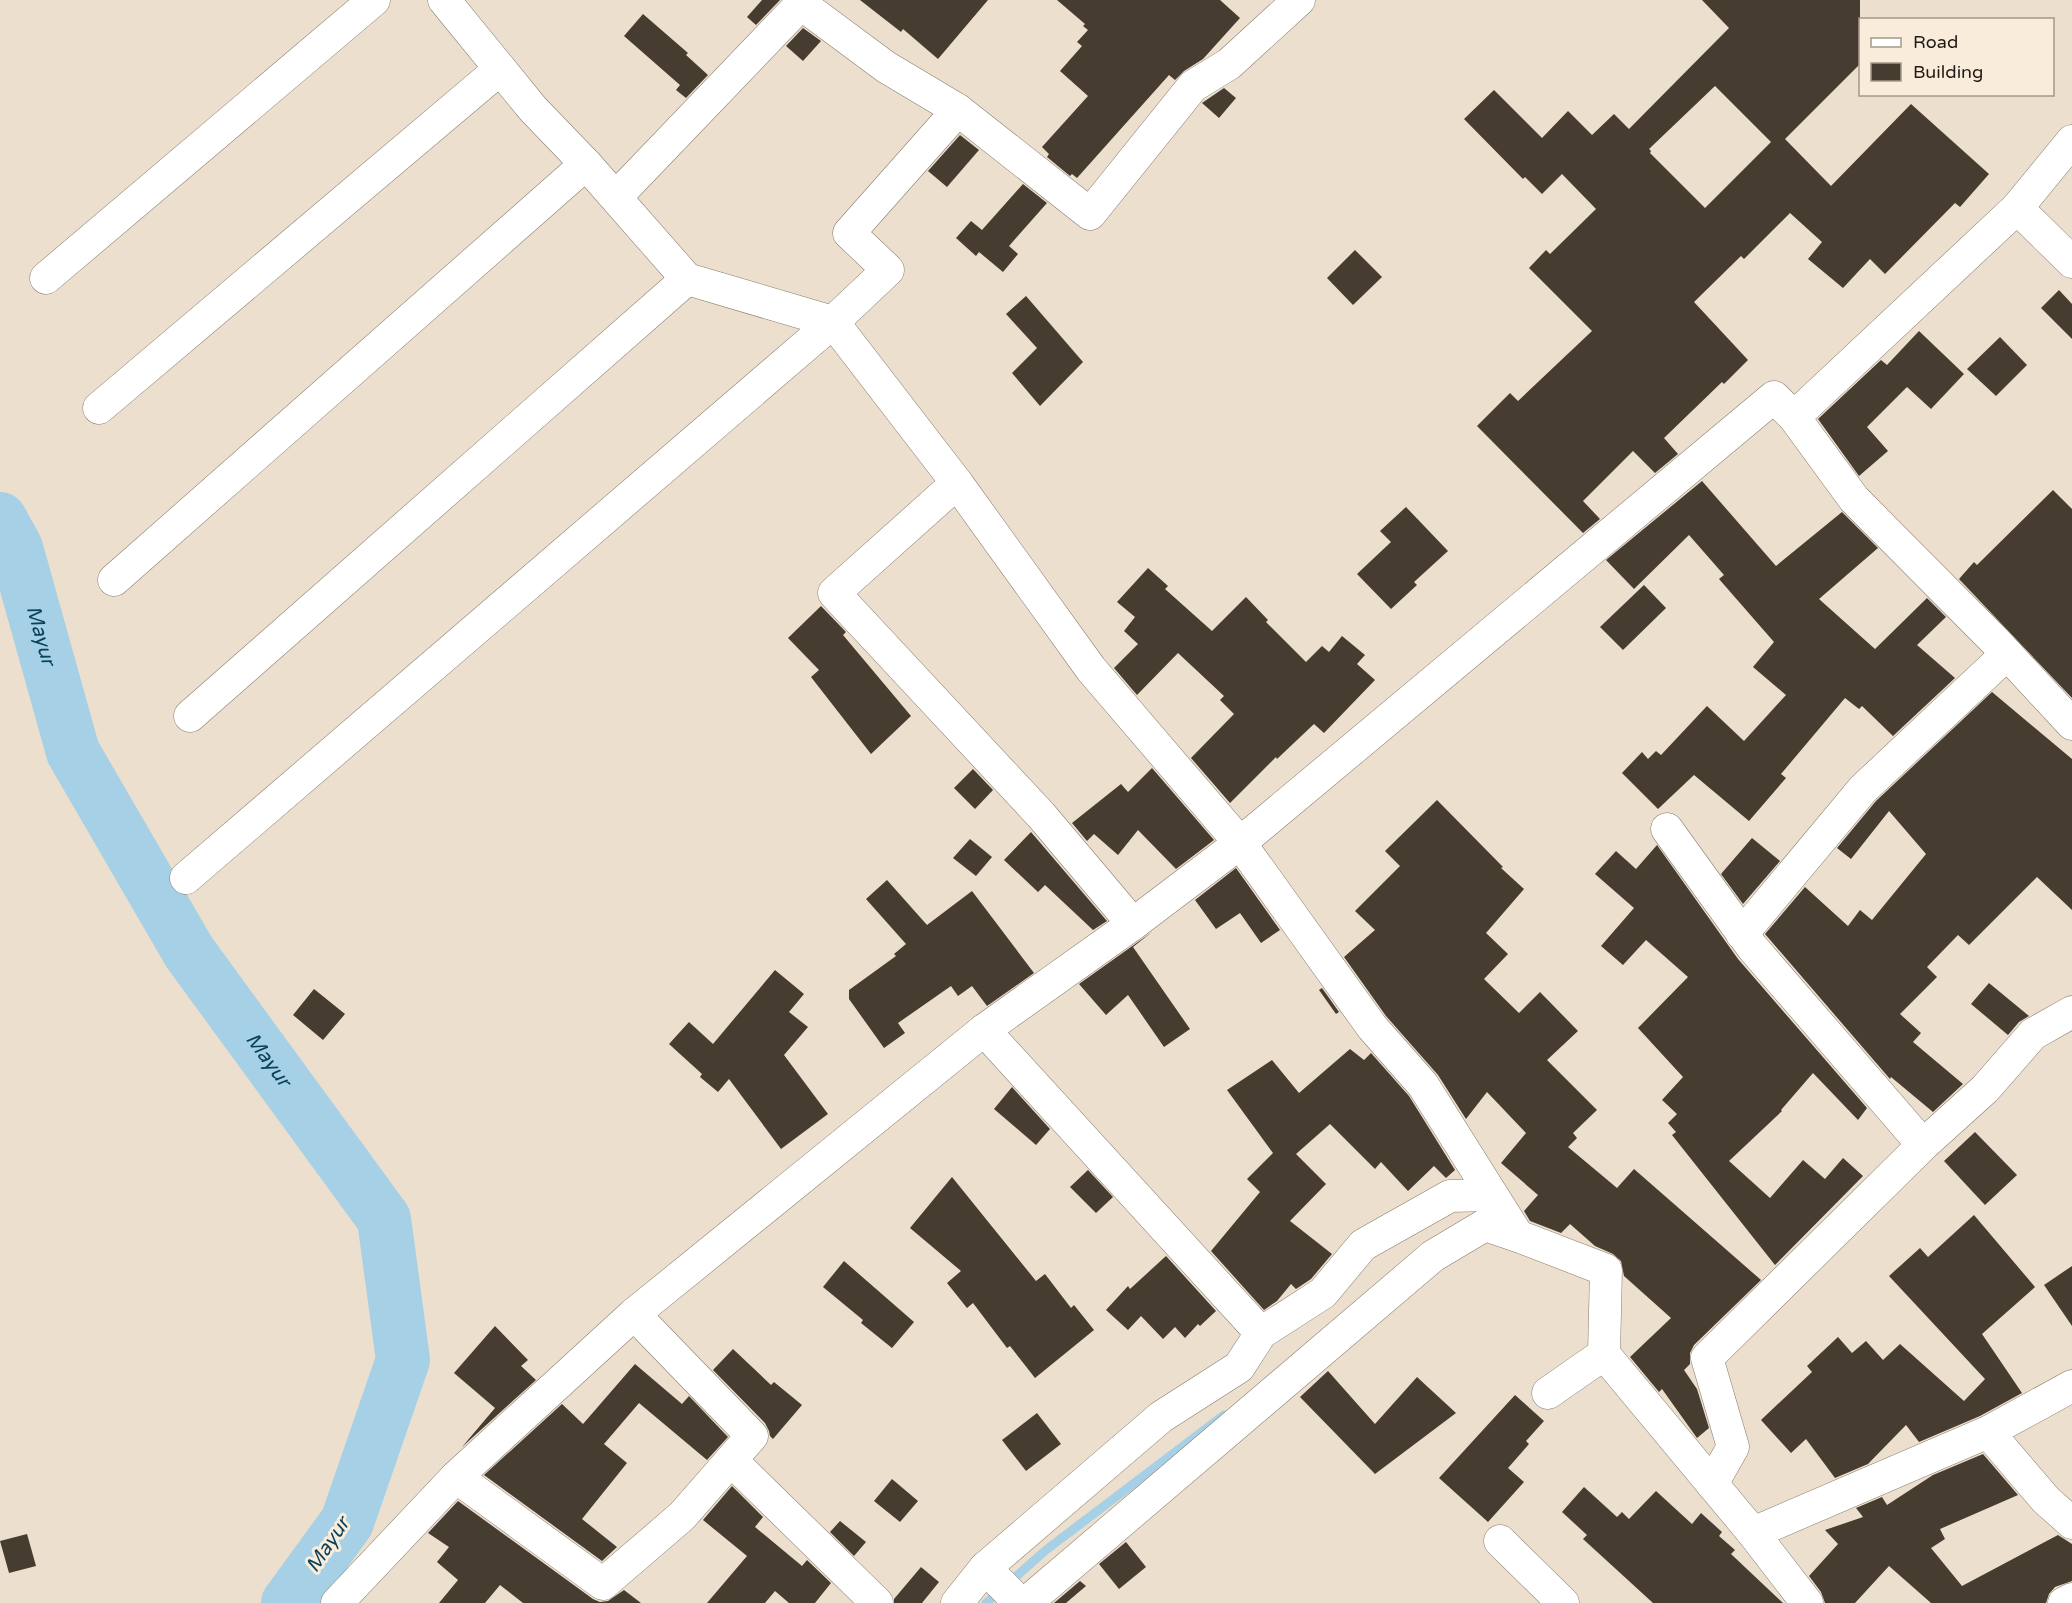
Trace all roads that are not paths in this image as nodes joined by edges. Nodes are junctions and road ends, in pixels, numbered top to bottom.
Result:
1 (374, 0) edge
2 (444, 0) edge
3 (1293, 2) edge
4 (500, 69) junction
5 (958, 110) junction
6 (2072, 141) edge
7 (586, 164) junction
8 (616, 197) junction
9 (2016, 208) junction
10 (2072, 262) edge
11 (46, 278) dead end
12 (687, 279) junction
13 (833, 322) junction
14 (99, 408) dead end
15 (1794, 417) junction
16 (957, 483) junction
17 (114, 580) dead end
18 (2007, 654) junction
19 (190, 716) dead end
20 (2072, 724) edge
21 (1667, 829) dead end
22 (1240, 843) junction
23 (186, 878) dead end
24 (1133, 924) junction
25 (1742, 934) junction
26 (2072, 1012) edge
27 (984, 1030) junction
28 (1923, 1145) junction
29 (1492, 1195) junction
30 (1518, 1236) junction
31 (634, 1314) junction
32 (1261, 1333) junction
33 (1604, 1354) junction
34 (2072, 1386) edge
35 (1548, 1393) dead end
36 (1988, 1432) junction
37 (731, 1460) junction
38 (456, 1477) junction
39 (1712, 1484) junction
40 (2072, 1523) edge
41 (1752, 1533) junction
42 (1500, 1541) dead end
43 (985, 1568) junction
44 (2072, 1599) edge
45 (1021, 1602) edge
46 (337, 1603) edge
47 (877, 1603) edge
48 (957, 1603) edge
49 (1563, 1603) edge
50 (1807, 1603) edge
51 (2064, 1603) edge

1 - 11 street
2 - 4 street
3 - 5 street
4 - 7 street
4 - 14 street
5 - 8 street
5 - 13 street
6 - 9 street
7 - 8 street
7 - 17 street
8 - 12 street
9 - 10 street
9 - 15 street
12 - 13 street
12 - 19 street
13 - 16 street
13 - 23 street
15 - 18 street
15 - 22 street
16 - 22 street
16 - 24 street
18 - 20 street
18 - 25 street
21 - 25 street
22 - 24 street
22 - 29 street
24 - 27 street
25 - 28 street
26 - 28 street
27 - 31 street
27 - 32 street
28 - 39 street
29 - 30 street
29 - 32 street
30 - 33 street
30 - 45 street
31 - 37 street
31 - 38 street
32 - 43 street
33 - 35 street
33 - 39 street
34 - 36 street
36 - 40 street
36 - 41 street
37 - 38 street
37 - 47 street
38 - 46 street
39 - 41 street
41 - 50 street
42 - 49 street
43 - 45 street
43 - 48 street
44 - 51 street

